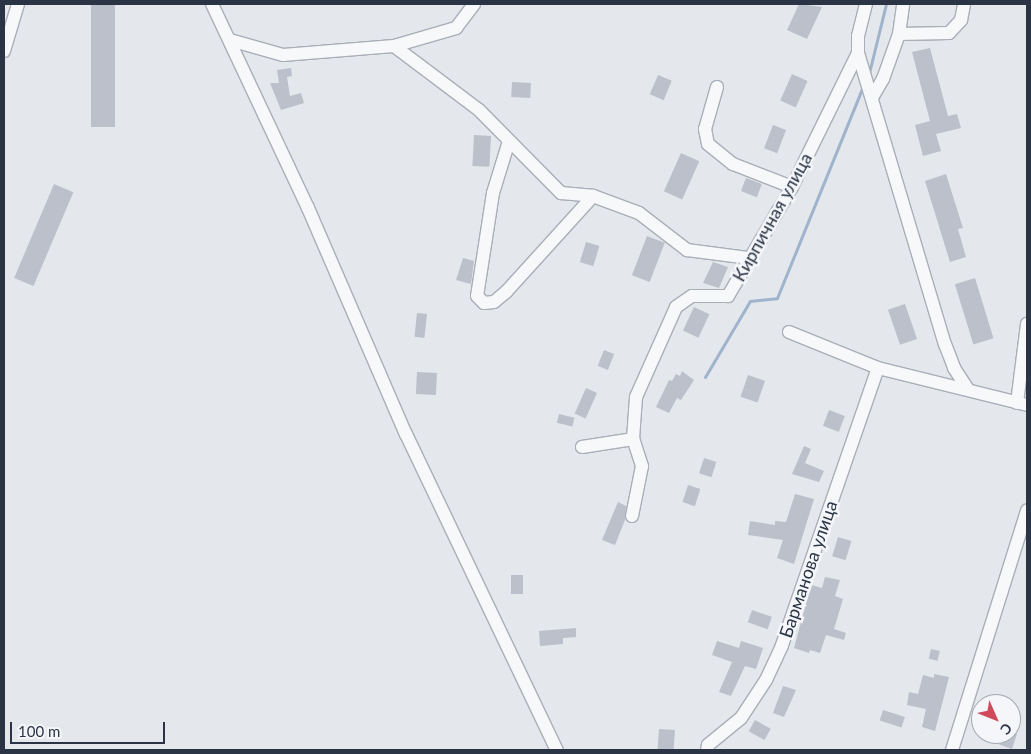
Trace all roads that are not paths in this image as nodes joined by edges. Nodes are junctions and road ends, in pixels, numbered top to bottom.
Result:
1 (18, 4) edge
2 (212, 4) edge
3 (474, 4) edge
4 (866, 4) edge
5 (903, 4) edge
6 (964, 4) edge
7 (899, 34) junction
8 (230, 40) junction
9 (394, 46) junction
10 (4, 51) edge
11 (858, 53) junction
12 (717, 86) dead end
13 (873, 96) junction
14 (509, 140) junction
15 (792, 187) junction
16 (594, 196) junction
17 (749, 258) junction
18 (1027, 324) edge
19 (788, 332) dead end
20 (878, 368) junction
21 (967, 388) junction
22 (1022, 404) edge
23 (632, 439) junction
24 (582, 447) dead end
25 (1027, 510) edge
26 (632, 516) dead end
27 (558, 750) edge
28 (707, 750) edge
29 (952, 750) edge

1 - 10 street
2 - 8 street
3 - 9 street
4 - 11 street
5 - 7 street
6 - 7 street
7 - 13 street
8 - 9 street
8 - 27 street
9 - 14 street
11 - 13 street
11 - 15 street, Кирпичная улица
12 - 15 street
13 - 21 street
14 - 16 street
14 - 16 street
15 - 17 street, Кирпичная улица
16 - 17 street
17 - 23 street, Кирпичная улица
18 - 22 street
19 - 20 street
20 - 21 street
20 - 28 street, Барманова улица
21 - 22 street
23 - 24 street
23 - 26 street, Кирпичная улица
25 - 29 street

